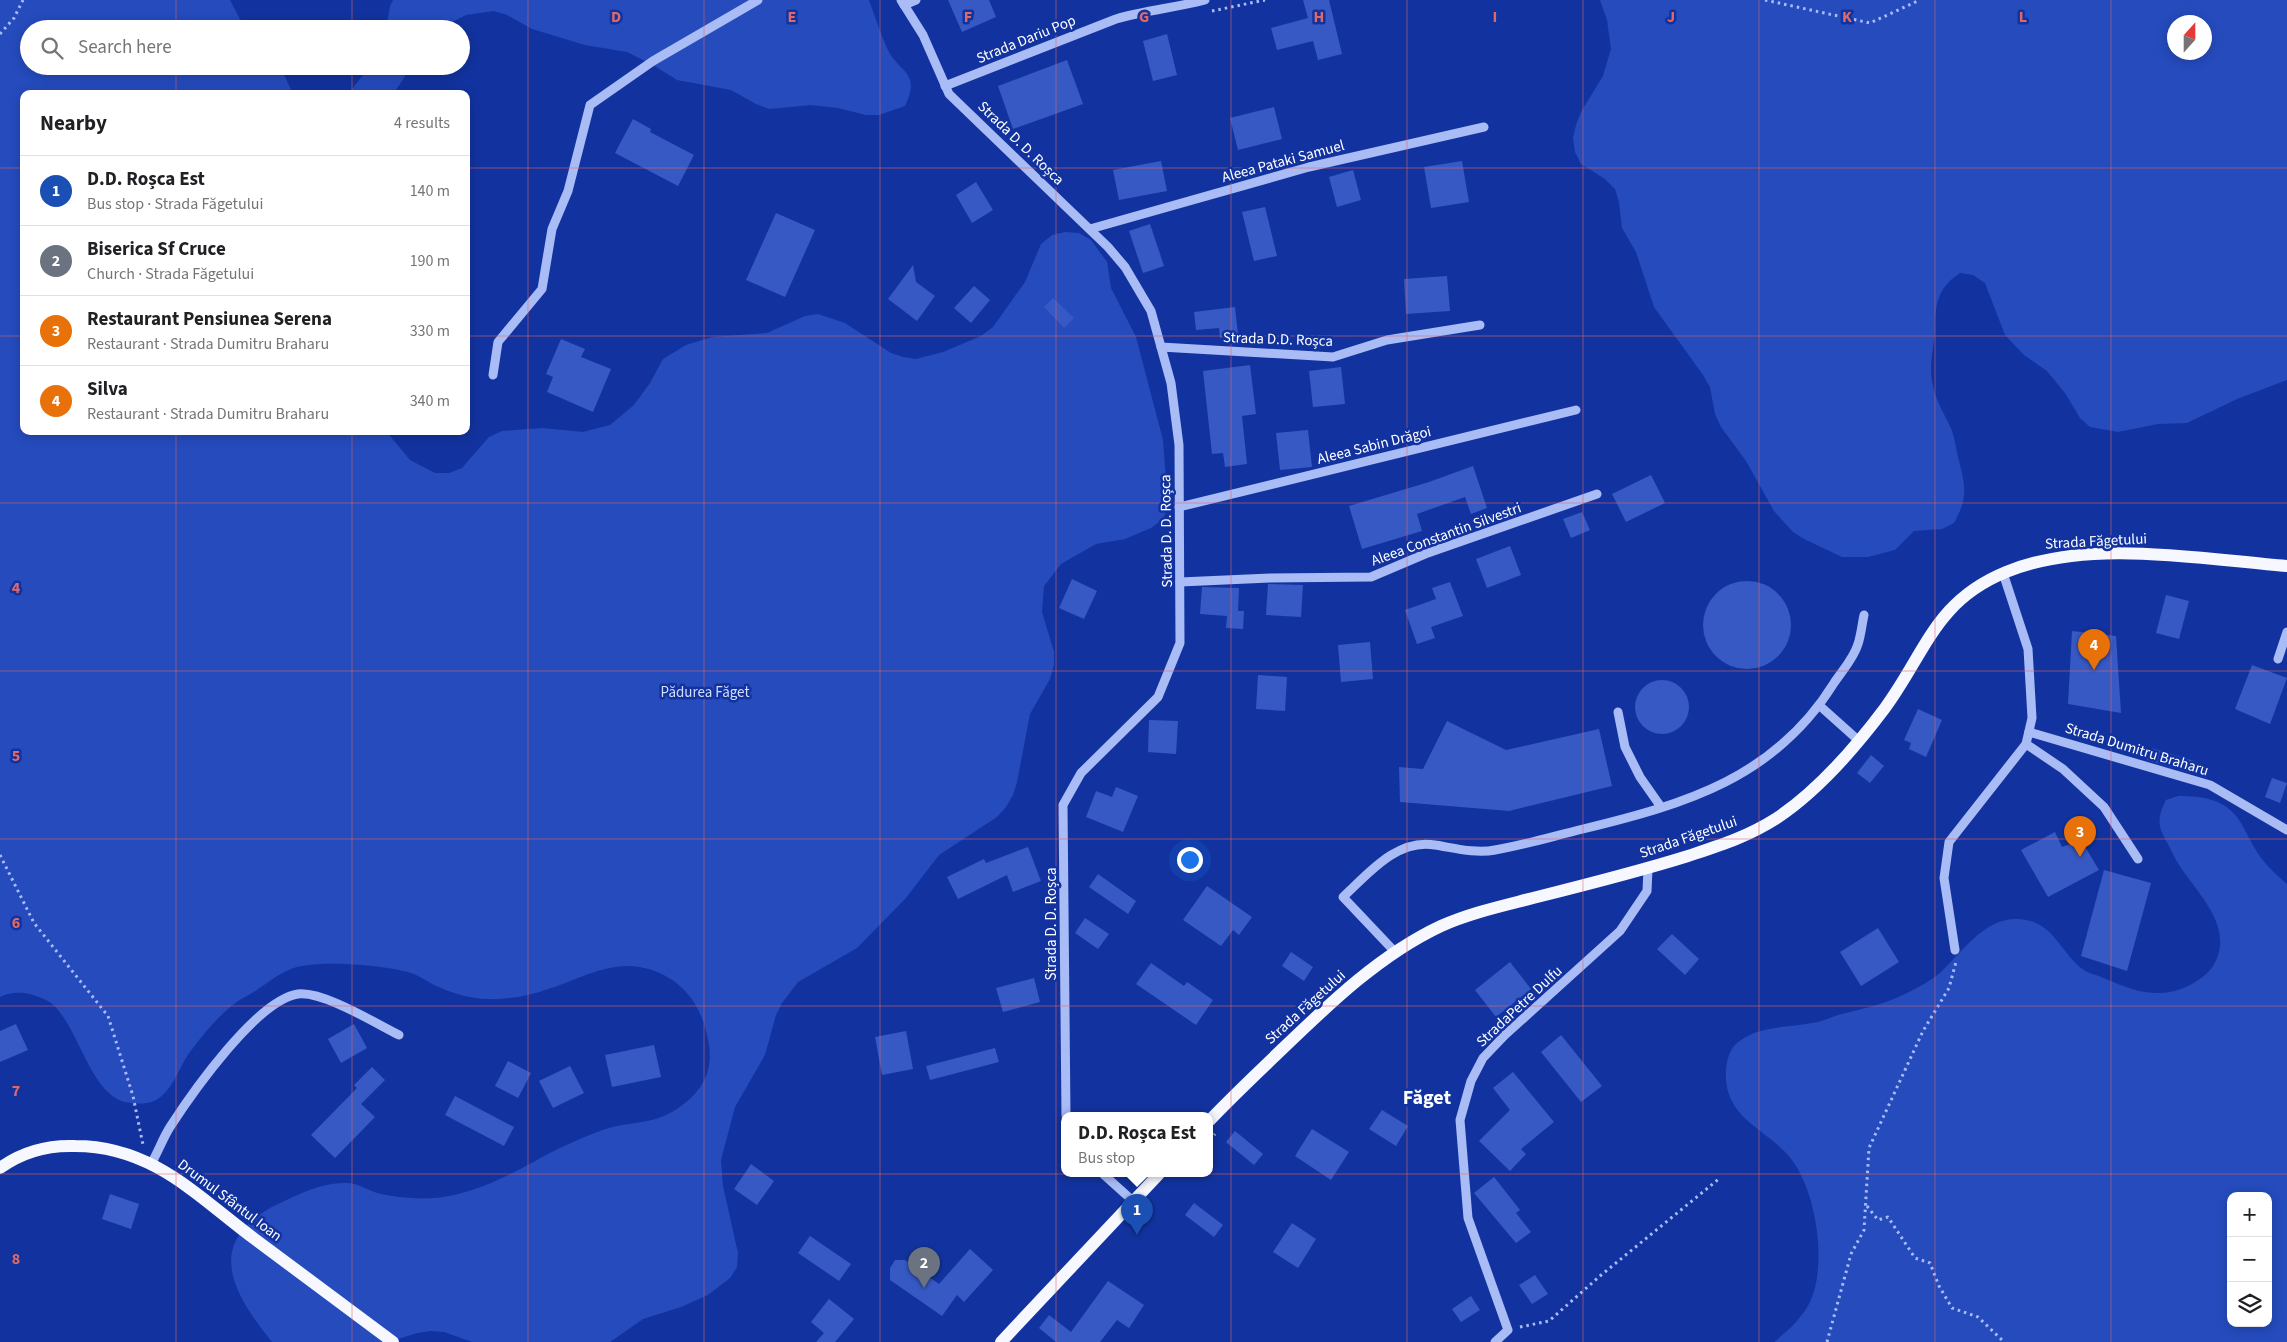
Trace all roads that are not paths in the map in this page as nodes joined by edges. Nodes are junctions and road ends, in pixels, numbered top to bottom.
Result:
1 (758, 0) edge
2 (916, 0) edge
3 (1205, 0) edge
4 (902, 3) edge
5 (945, 86) junction
6 (1484, 127) dead end
7 (1090, 229) junction
8 (1480, 325) dead end
9 (1161, 346) junction
10 (493, 375) dead end
11 (1576, 410) dead end
12 (1597, 494) dead end
13 (1179, 507) junction
14 (2287, 566) edge
15 (2003, 573) junction
16 (1180, 582) junction
17 (1864, 615) dead end
18 (2287, 632) edge
19 (2278, 659) dead end
20 (1820, 706) junction
21 (1618, 712) dead end
22 (2029, 732) junction
23 (1858, 740) junction
24 (2026, 744) junction
25 (1661, 807) junction
26 (2287, 830) edge
27 (2138, 859) dead end
28 (1648, 869) junction
29 (1955, 950) road end
30 (1396, 953) junction
31 (399, 1035) dead end
32 (1066, 1112) edge
33 (1213, 1117) edge
34 (149, 1162) junction
35 (0, 1168) edge
36 (1106, 1177) edge
37 (1156, 1177) edge
38 (1133, 1200) junction
39 (392, 1342) edge
40 (1001, 1342) edge
41 (1495, 1342) edge

1 - 10 street
2 - 4 street
3 - 5 street, Strada Dariu Pop
4 - 5 street, Strada D. D. Roșca
5 - 7 street, Strada D. D. Roșca
6 - 7 street, Aleea Pataki Samuel
7 - 9 street, Strada D. D. Roșca
8 - 9 street, Strada D.D. Roșca
9 - 13 street, Strada D. D. Roșca
11 - 13 street, Aleea Sabin Drăgoi
12 - 16 street, Aleea Constantin Silvestri
13 - 16 street, Strada D. D. Roșca
14 - 15 main road, Strada Făgetului
15 - 22 street
15 - 23 main road, Strada Făgetului
16 - 32 street, Strada D. D. Roșca
17 - 20 street
18 - 19 street
20 - 23 street
20 - 25 street
21 - 25 street
22 - 24 street
22 - 26 street, Strada Dumitru Braharu
23 - 28 main road, Strada Făgetului
24 - 27 street
24 - 29 street
25 - 30 street
28 - 30 main road, Strada Făgetului
28 - 41 street, StradaPetre Dulfu
30 - 33 main road, Strada Făgetului
31 - 34 street
34 - 35 main road, Drumul Sfântul Ioan
34 - 39 main road, Drumul Sfântul Ioan
36 - 38 street
37 - 38 main road
38 - 40 main road

